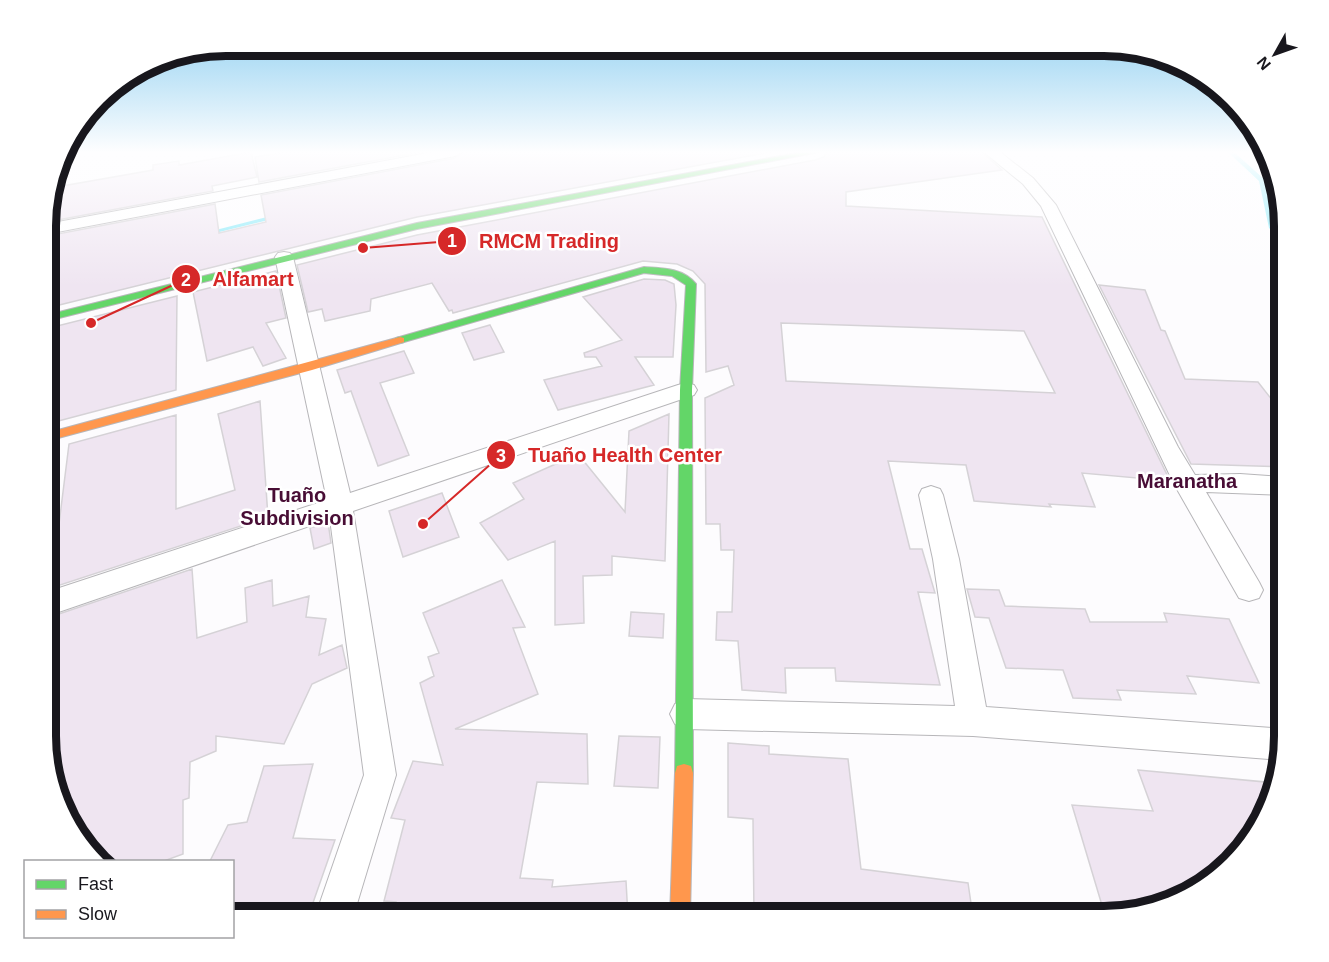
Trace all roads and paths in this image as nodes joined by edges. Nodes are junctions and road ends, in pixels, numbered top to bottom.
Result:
1 (217, 197) edge
2 (574, 197) edge
3 (1041, 197) edge
4 (56, 227) edge
5 (284, 257) junction
6 (56, 316) edge
7 (308, 366) junction
8 (686, 390) junction
9 (56, 434) edge
10 (1186, 484) junction
11 (1273, 486) edge
12 (931, 495) dead end
13 (340, 504) junction
14 (1249, 590) dead end
15 (56, 601) edge
16 (686, 714) junction
17 (973, 721) junction
18 (1273, 744) edge
19 (338, 906) edge
20 (680, 906) edge

1 - 4 street
2 - 5 street
3 - 10 street
5 - 6 street
5 - 7 street
7 - 8 street
7 - 9 street
7 - 13 street
8 - 13 street
8 - 16 street
10 - 11 street
10 - 14 street
12 - 17 street
13 - 15 street
13 - 19 street
16 - 17 street
16 - 20 street
17 - 18 street

